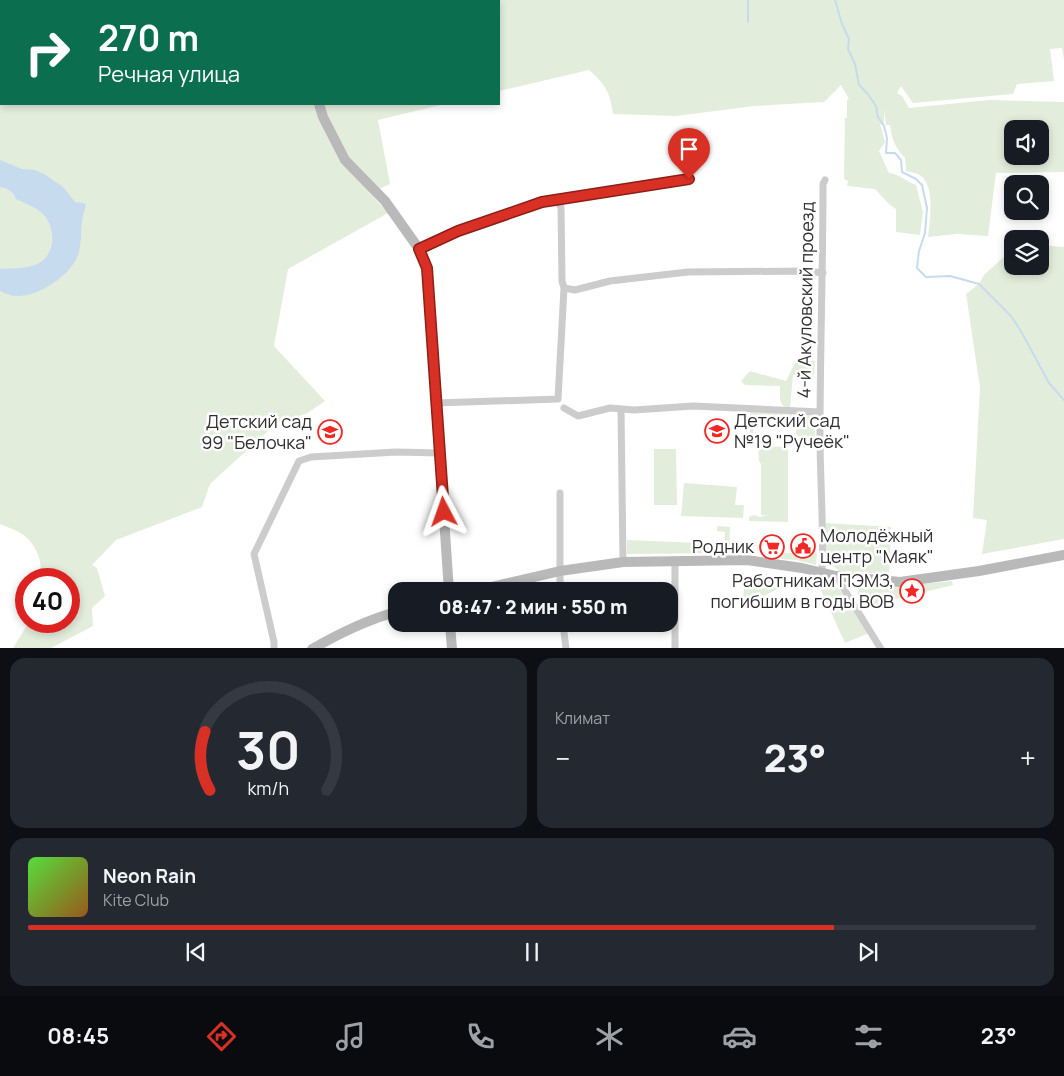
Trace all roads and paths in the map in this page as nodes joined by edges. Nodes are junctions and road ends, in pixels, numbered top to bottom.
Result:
1 (320, 105) edge
2 (689, 179) dead end
3 (825, 180) dead end
4 (556, 200) junction
5 (419, 249) junction
6 (823, 273) junction
7 (564, 288) junction
8 (436, 403) junction
9 (564, 408) dead end
10 (621, 410) junction
11 (820, 412) junction
12 (440, 453) junction
13 (560, 493) dead end
14 (1064, 555) edge
15 (675, 560) junction
16 (623, 562) junction
17 (560, 571) junction
18 (822, 572) junction
19 (836, 576) junction
20 (448, 582) edge
21 (513, 582) edge
22 (560, 582) edge
23 (388, 614) edge
24 (451, 632) edge
25 (564, 632) edge
26 (274, 648) edge
27 (312, 648) edge
28 (452, 648) edge
29 (566, 648) edge
30 (675, 648) edge
31 (881, 648) edge

1 - 5 street
2 - 4 street
3 - 6 street, 4-й Акуловский проезд
4 - 5 street
4 - 7 street
5 - 8 street
6 - 7 street
6 - 11 street, 4-й Акуловский проезд
7 - 8 street
8 - 12 street
9 - 10 street
10 - 11 street
10 - 16 street
11 - 18 street, 4-й Акуловский проезд
12 - 20 street
12 - 26 street
13 - 17 street
14 - 19 street
15 - 16 street
15 - 18 street
15 - 30 street
16 - 17 street
17 - 21 street
17 - 22 street
18 - 19 street
19 - 31 street
23 - 27 street
24 - 28 street
25 - 29 street

